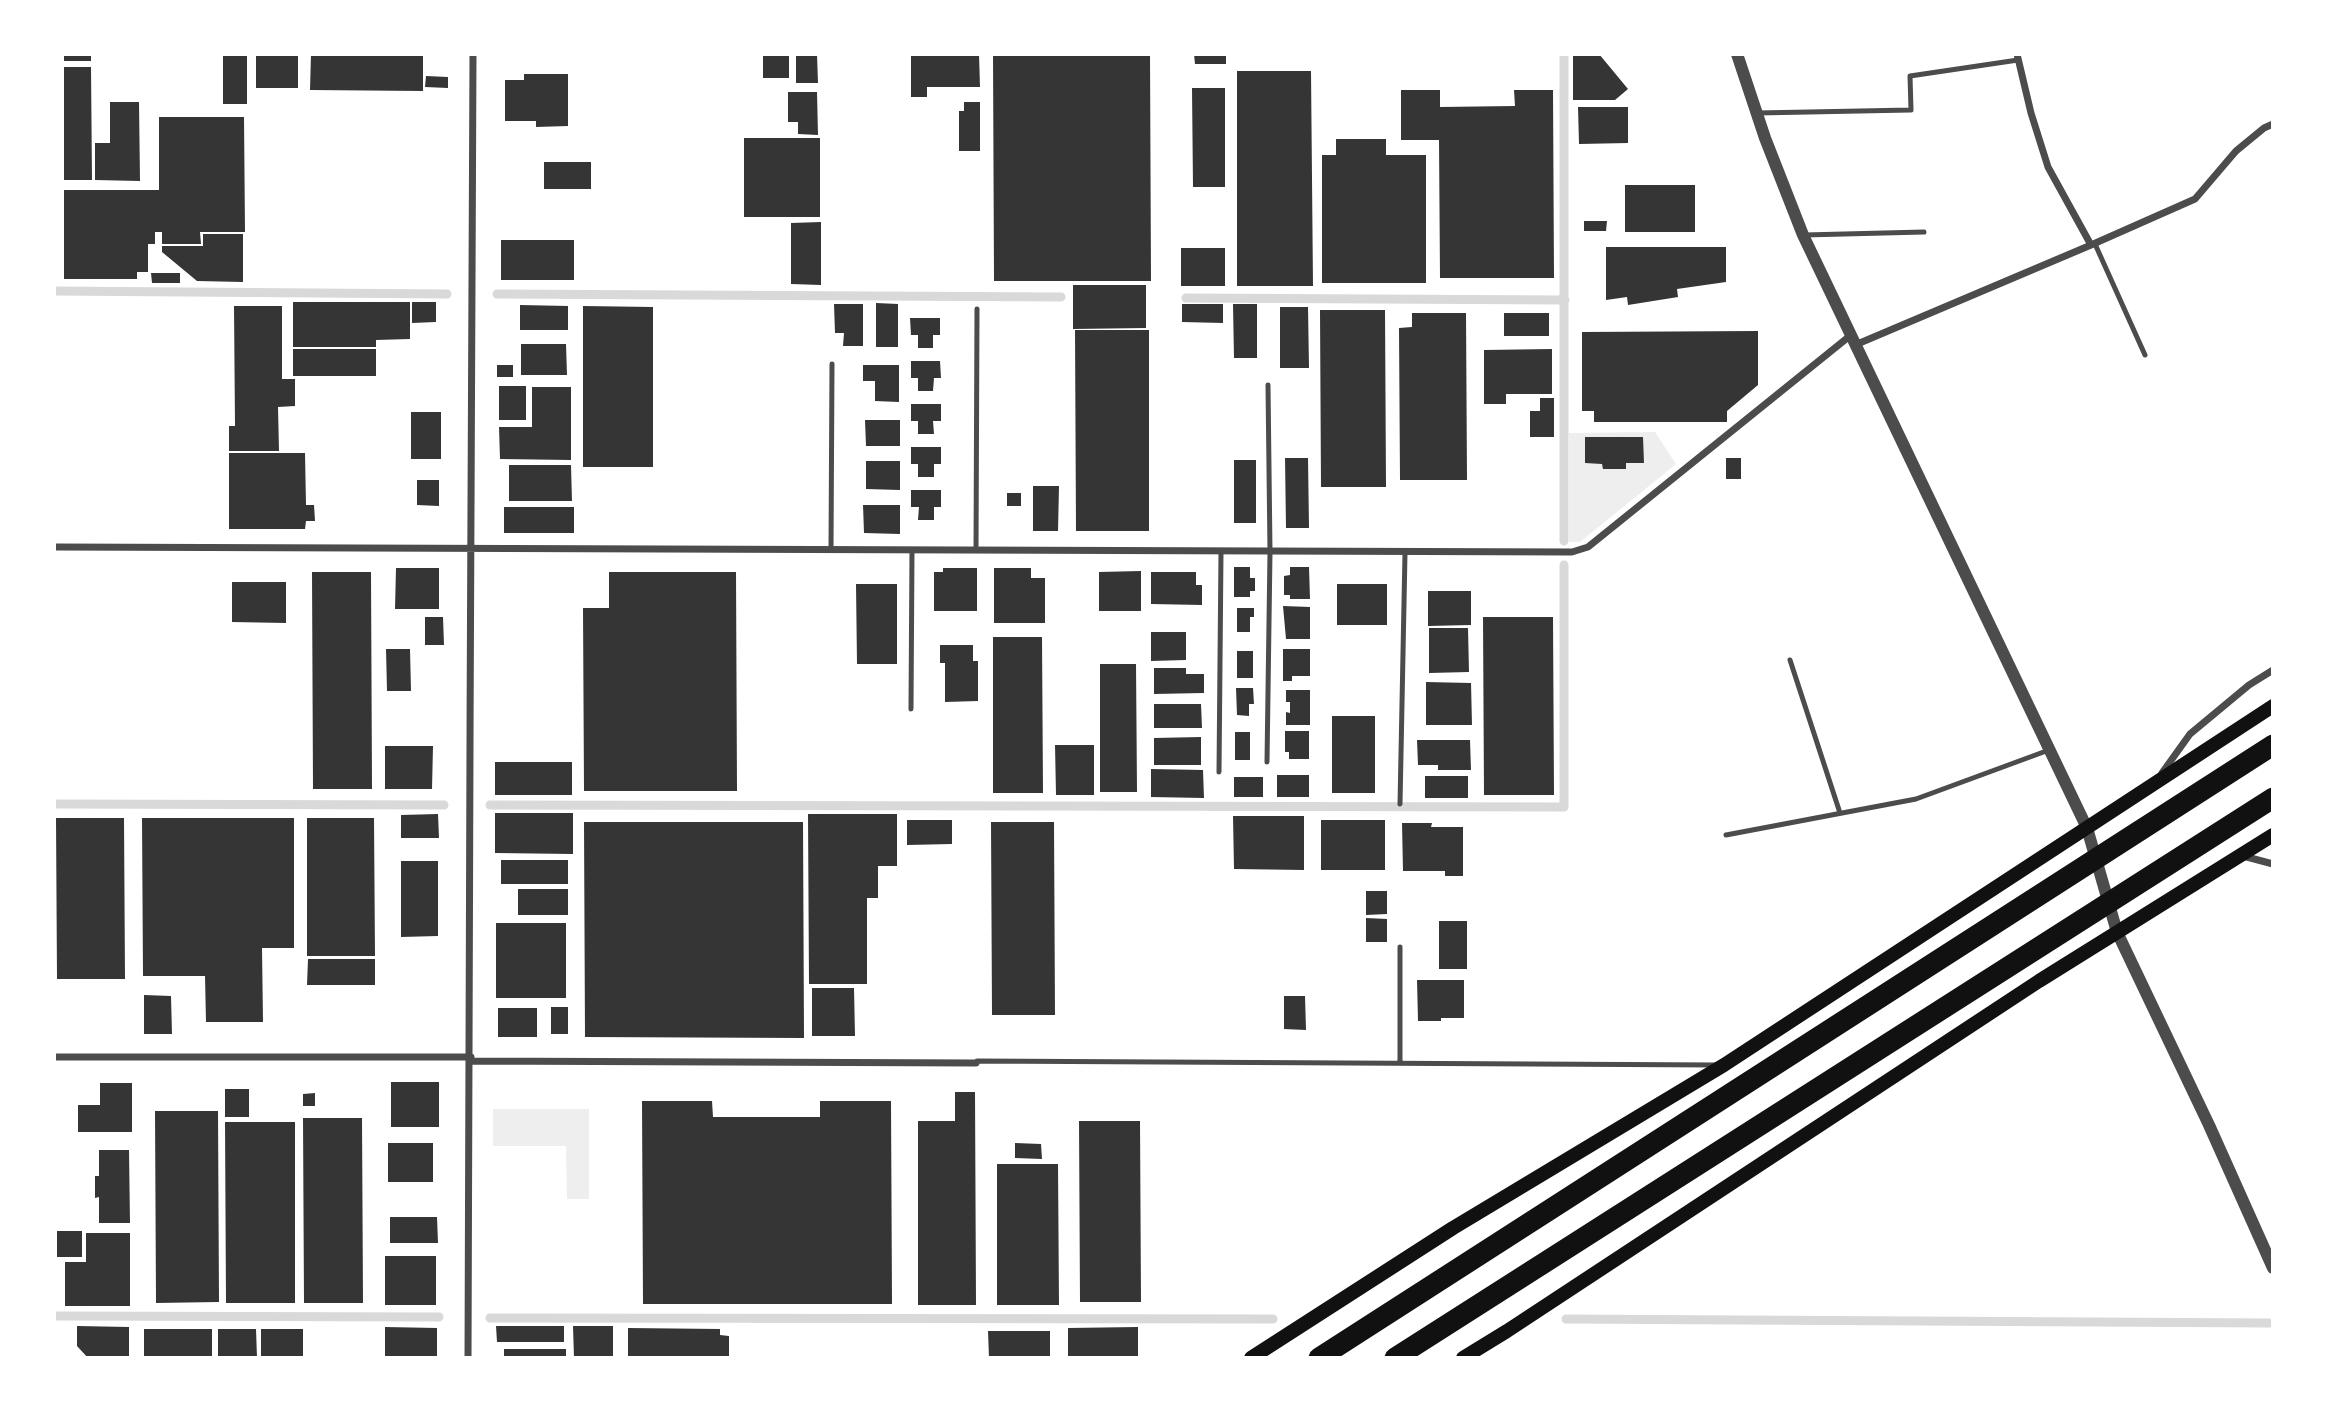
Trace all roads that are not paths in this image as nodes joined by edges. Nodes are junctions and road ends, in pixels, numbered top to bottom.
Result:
1 (473, 54) edge
2 (1737, 54) edge
3 (2017, 57) edge
4 (1757, 113) junction
5 (2273, 124) edge
6 (1924, 232) dead end
7 (1803, 235) junction
8 (2093, 245) junction
9 (977, 309) dead end
10 (1853, 340) junction
11 (2145, 355) dead end
12 (832, 364) dead end
13 (1268, 385) dead end
14 (54, 547) edge
15 (470, 547) junction
16 (831, 549) junction
17 (912, 550) junction
18 (976, 550) junction
19 (1221, 552) junction
20 (1269, 552) junction
21 (1405, 553) junction
22 (1790, 660) dead end
23 (2273, 670) edge
24 (2273, 706) edge
25 (911, 709) dead end
26 (2273, 745) edge
27 (2049, 750) junction
28 (1267, 762) dead end
29 (1219, 772) dead end
30 (2155, 782) junction
31 (2273, 798) edge
32 (1401, 804) dead end
33 (1840, 813) junction
34 (2087, 828) junction
35 (1726, 835) dead end
36 (2273, 835) edge
37 (2241, 855) junction
38 (2273, 864) edge
39 (2117, 932) junction
40 (1399, 947) dead end
41 (54, 1057) edge
42 (470, 1059) junction
43 (976, 1063) joint
44 (1400, 1063) junction
45 (1724, 1065) junction
46 (2273, 1268) edge
47 (468, 1358) edge
48 (1251, 1358) edge
49 (1319, 1358) edge
50 (1395, 1358) edge
51 (1463, 1358) edge

1 - 15 street
2 - 4 street
3 - 4 lane
3 - 8 street
4 - 7 street
5 - 8 street
6 - 7 lane
7 - 10 street
8 - 10 street
8 - 11 lane
9 - 18 lane
10 - 21 street
10 - 27 street
12 - 16 lane
13 - 20 lane
14 - 15 street
15 - 16 street
15 - 42 street
16 - 17 street
17 - 18 street
17 - 25 lane
18 - 19 street
19 - 20 street
19 - 29 lane
20 - 21 street
20 - 28 lane
21 - 32 lane
22 - 33 lane
23 - 30 street
24 - 30 main road
26 - 49 highway
27 - 33 lane
27 - 34 street
30 - 34 main road
31 - 50 highway
33 - 35 lane
34 - 39 street
34 - 45 main road
36 - 37 main road
37 - 38 street
37 - 39 main road
39 - 46 street
39 - 51 main road
40 - 44 lane
41 - 42 street
42 - 43 street
42 - 47 street
43 - 44 lane
44 - 45 lane
45 - 48 main road

